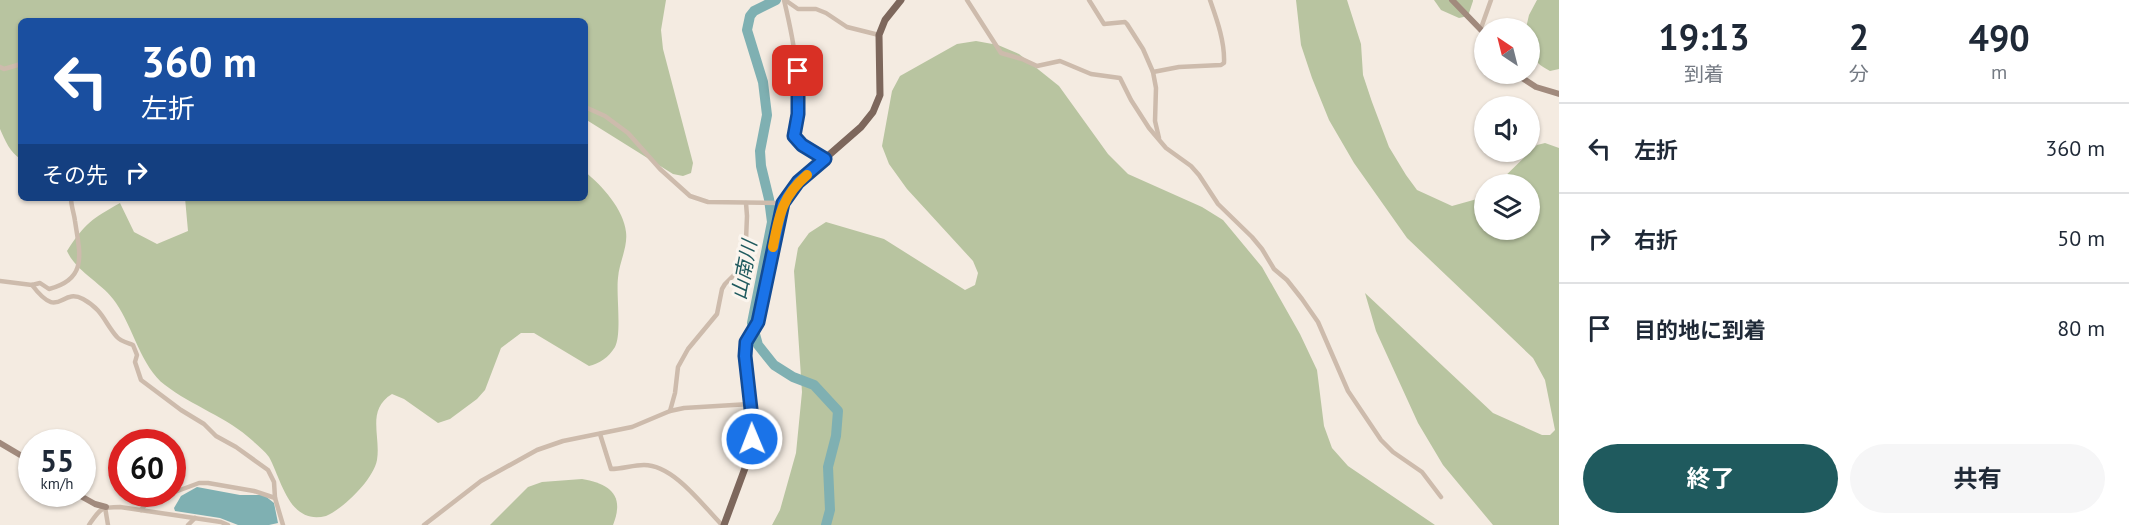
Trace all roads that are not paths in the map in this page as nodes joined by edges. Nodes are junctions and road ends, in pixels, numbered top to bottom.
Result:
1 (785, 0) edge
2 (901, 0) edge
3 (968, 0) edge
4 (1089, 0) edge
5 (1210, 0) edge
6 (1452, 0) edge
7 (1491, 0) edge
8 (1486, 18) edge
9 (1474, 22) edge
10 (879, 35) junction
11 (18, 65) edge
12 (0, 67) edge
13 (1152, 72) junction
14 (1531, 84) edge
15 (1559, 94) edge
16 (588, 108) edge
17 (1160, 141) junction
18 (825, 159) junction
19 (71, 201) edge
20 (746, 202) junction
21 (783, 203) junction
22 (0, 281) edge
23 (32, 285) junction
24 (750, 404) junction
25 (670, 411) junction
26 (600, 434) junction
27 (0, 443) edge
28 (18, 452) edge
29 (186, 488) edge
30 (1441, 497) dead end
31 (276, 498) junction
32 (96, 504) edge
33 (105, 507) junction
34 (143, 507) edge
35 (141, 510) junction
36 (195, 518) junction
37 (89, 525) edge
38 (108, 525) edge
39 (188, 525) edge
40 (228, 525) edge
41 (282, 525) edge
42 (424, 525) edge
43 (723, 525) edge

1 - 10 street
1 - 18 street
2 - 10 main road
3 - 17 street
4 - 13 street
5 - 13 street
6 - 9 street
7 - 8 street
10 - 18 main road
11 - 12 street
13 - 17 street
14 - 15 street
16 - 20 street
17 - 30 street
18 - 21 main road
19 - 23 street
20 - 21 street
20 - 25 street
21 - 24 main road
22 - 23 street
23 - 31 street
24 - 25 street
24 - 43 main road
25 - 26 street
26 - 42 street
26 - 43 street
27 - 28 street
29 - 31 street
31 - 41 street
32 - 33 street
33 - 35 street
33 - 37 street
33 - 38 street
34 - 35 street
35 - 36 street
36 - 39 street
36 - 40 street

